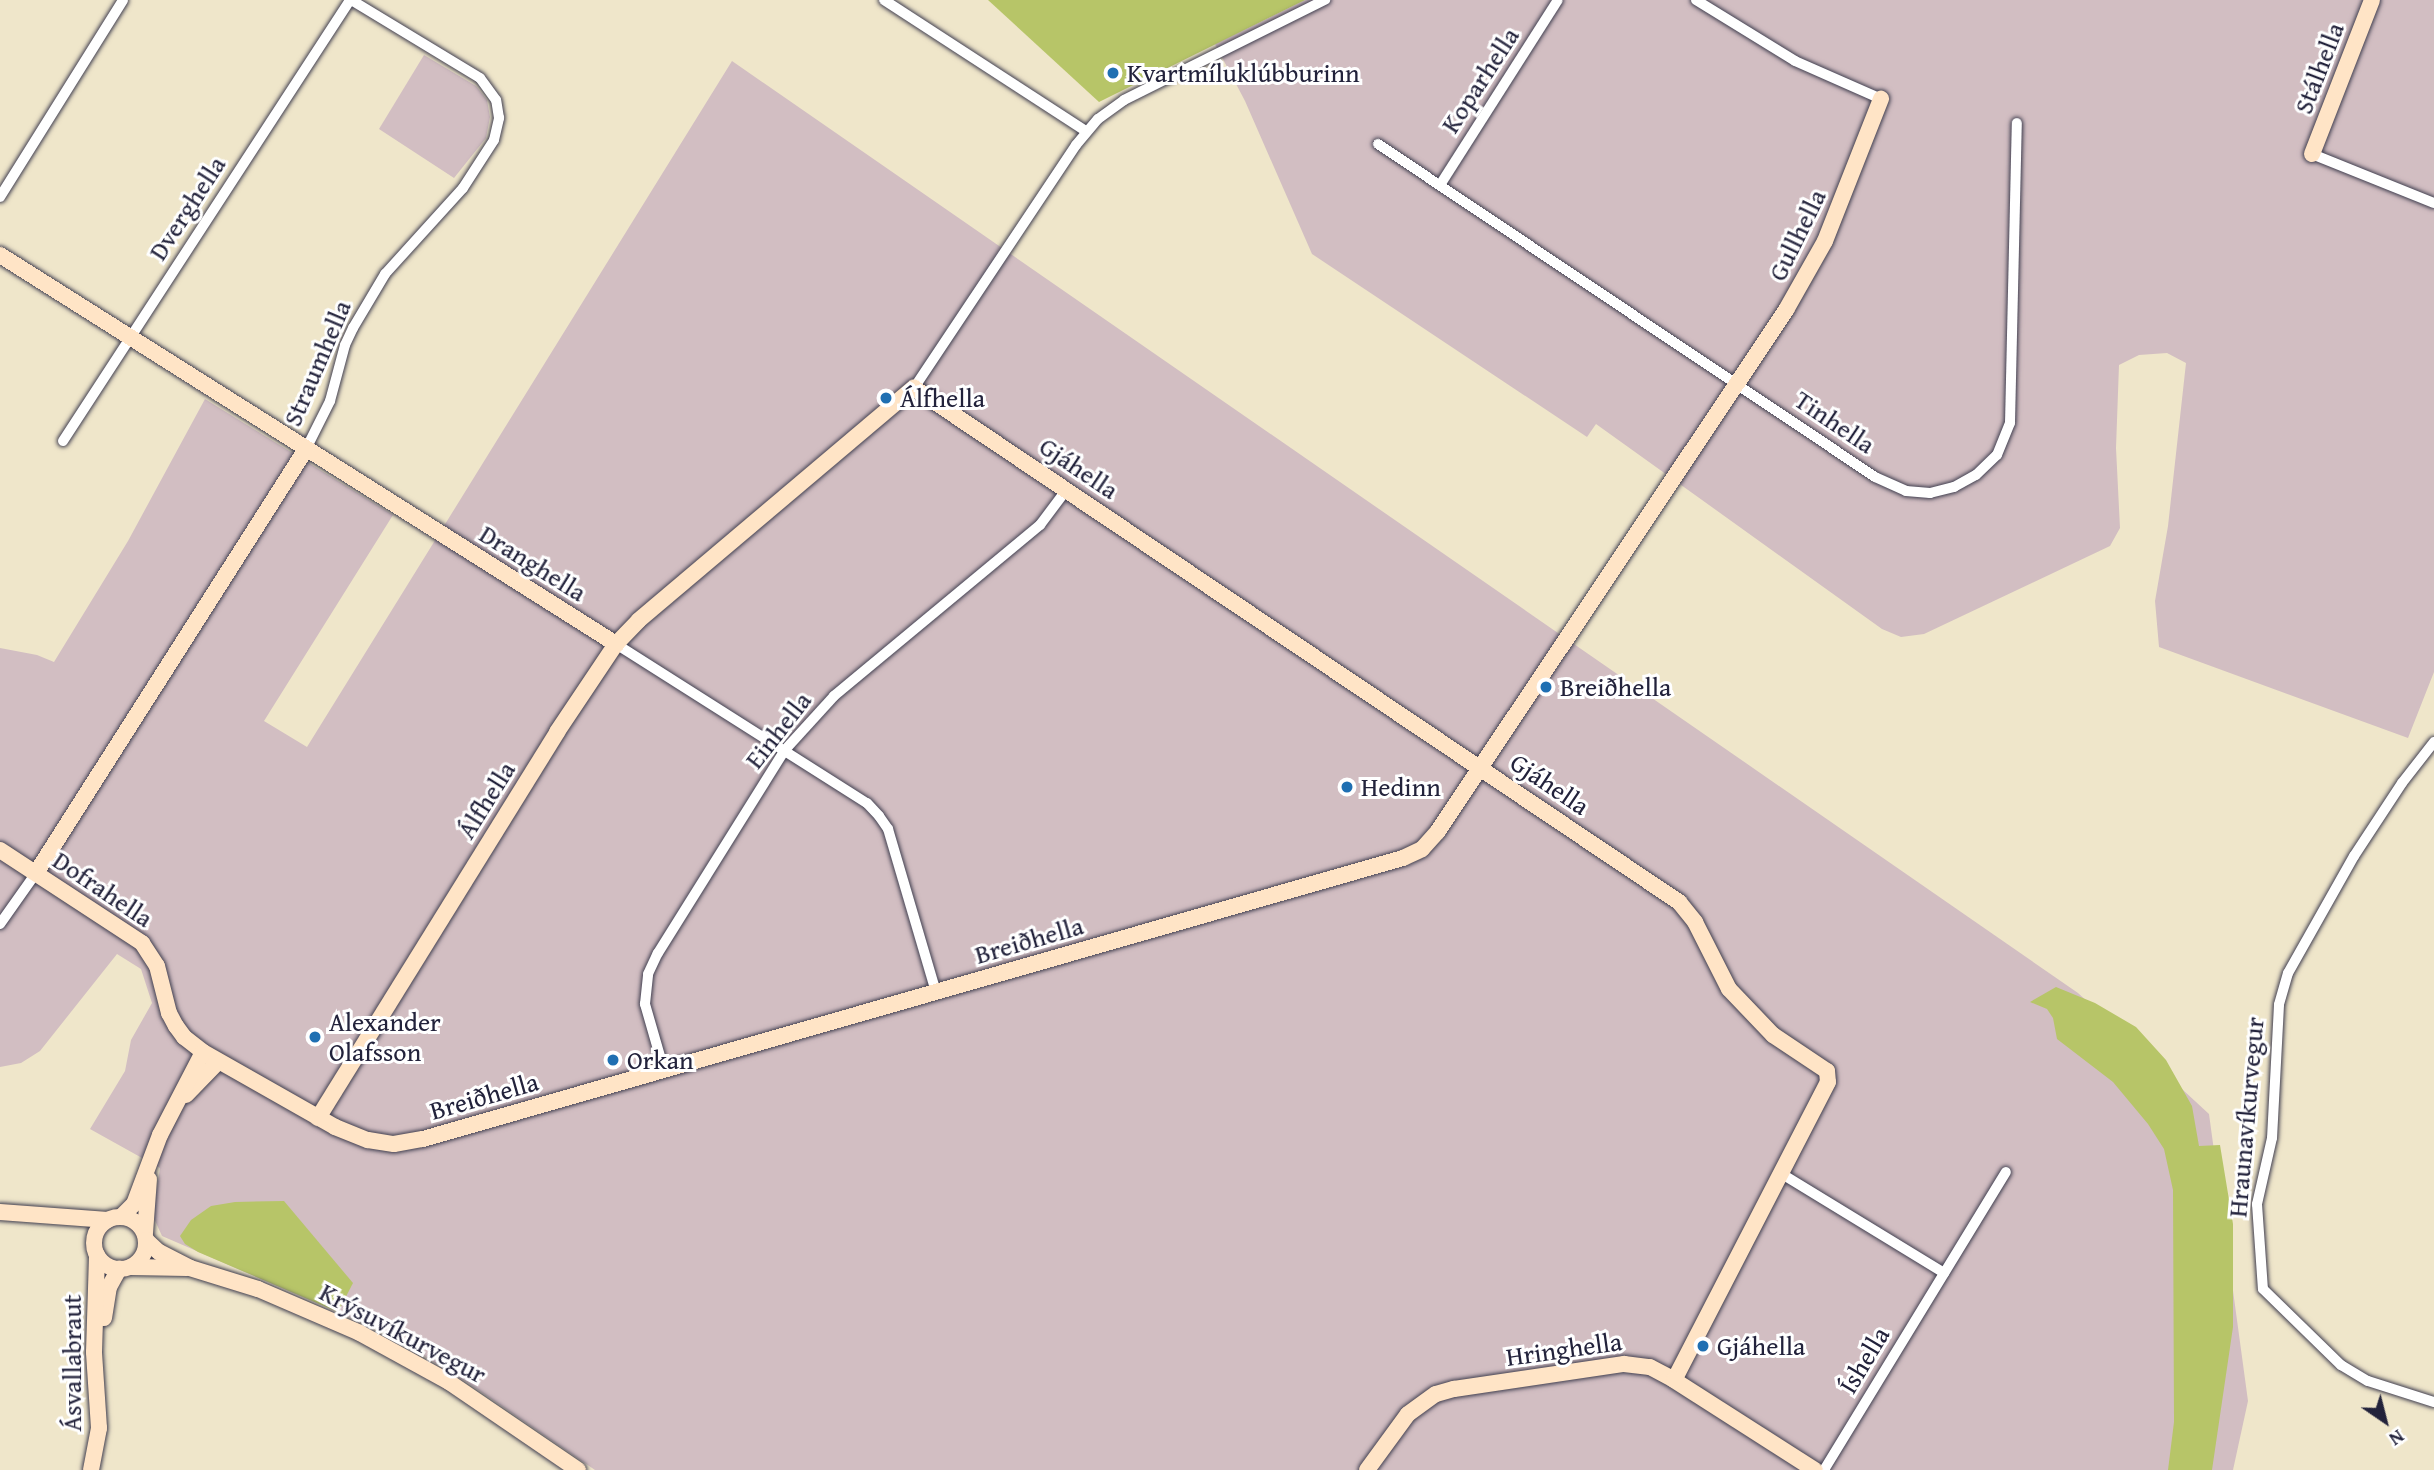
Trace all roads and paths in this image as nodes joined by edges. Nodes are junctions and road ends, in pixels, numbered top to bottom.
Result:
1 (123, 0) edge
2 (351, 0) edge
3 (884, 0) edge
4 (1325, 0) edge
5 (1558, 0) edge
6 (1696, 0) edge
7 (2372, 0) edge
8 (1881, 99) joint
9 (2017, 124) dead end
10 (1086, 131) junction
11 (1378, 144) dead end
12 (2312, 154) joint
13 (1440, 185) junction
14 (0, 197) edge
15 (2434, 203) edge
16 (0, 255) edge
17 (131, 337) junction
18 (1739, 385) junction
19 (914, 388) junction
20 (63, 441) dead end
21 (306, 449) junction
22 (1067, 489) junction
23 (616, 644) junction
24 (2434, 742) edge
25 (784, 751) junction
26 (1480, 765) junction
27 (0, 850) edge
28 (36, 873) junction
29 (0, 924) edge
30 (936, 992) junction
31 (203, 1052) junction
32 (218, 1062) junction
33 (664, 1070) junction
34 (176, 1103) junction
35 (318, 1118) junction
36 (149, 1170) junction
37 (2006, 1172) dead end
38 (1782, 1174) junction
39 (0, 1215) edge
40 (114, 1219) junction
41 (145, 1236) junction
42 (96, 1249) junction
43 (125, 1268) junction
44 (190, 1268) junction
45 (1944, 1273) junction
46 (1674, 1380) junction
47 (2434, 1402) edge
48 (92, 1470) edge
49 (100, 1470) edge
50 (578, 1470) edge
51 (1367, 1470) edge
52 (1815, 1470) edge
53 (1824, 1470) edge

1 - 14 street
2 - 17 street, Dverghella
2 - 21 street, Straumhella
3 - 10 street
4 - 10 street, Álfhella
5 - 13 street, Koparhella
6 - 8 street
7 - 12 street, Stálhella
8 - 18 street, Gullhella
9 - 18 street, Tinhella
10 - 19 street, Álfhella
11 - 13 street, Tinhella
12 - 15 street
13 - 18 street, Tinhella
16 - 17 street, Dranghella
17 - 20 street, Dverghella
17 - 21 street, Dranghella
18 - 26 street, Breiðhella
19 - 22 street, Gjáhella
19 - 23 street, Álfhella
21 - 23 street, Dranghella
21 - 28 street, Straumhella
22 - 25 street, Einhella
22 - 26 street, Gjáhella
23 - 25 street, Dranghella
23 - 35 street, Álfhella
24 - 47 street, Hraunavíkurvegur
25 - 30 street, Dranghella
25 - 33 street, Einhella
26 - 30 street, Breiðhella
26 - 38 street, Gjáhella
27 - 28 street, Dofrahella
28 - 29 street
28 - 31 street, Dofrahella
30 - 33 street, Breiðhella
31 - 32 street, Breiðhella
31 - 34 street
32 - 34 street
32 - 35 street, Breiðhella
33 - 35 street, Breiðhella
34 - 36 street
36 - 40 street
36 - 41 street
37 - 45 street, Íshella
38 - 45 street
38 - 46 street, Gjáhella
39 - 40 street
39 - 42 street
40 - 41 street
40 - 42 street
41 - 43 street
41 - 44 street, Krýsuvíkurvegur
42 - 43 street
42 - 48 street, Ásvallabraut
43 - 44 street, Krýsuvíkurvegur
43 - 49 street, Ásvallabraut
44 - 50 street, Krýsuvíkurvegur
45 - 53 street, Íshella
46 - 51 street, Hringhella
46 - 52 street, Hringhella

